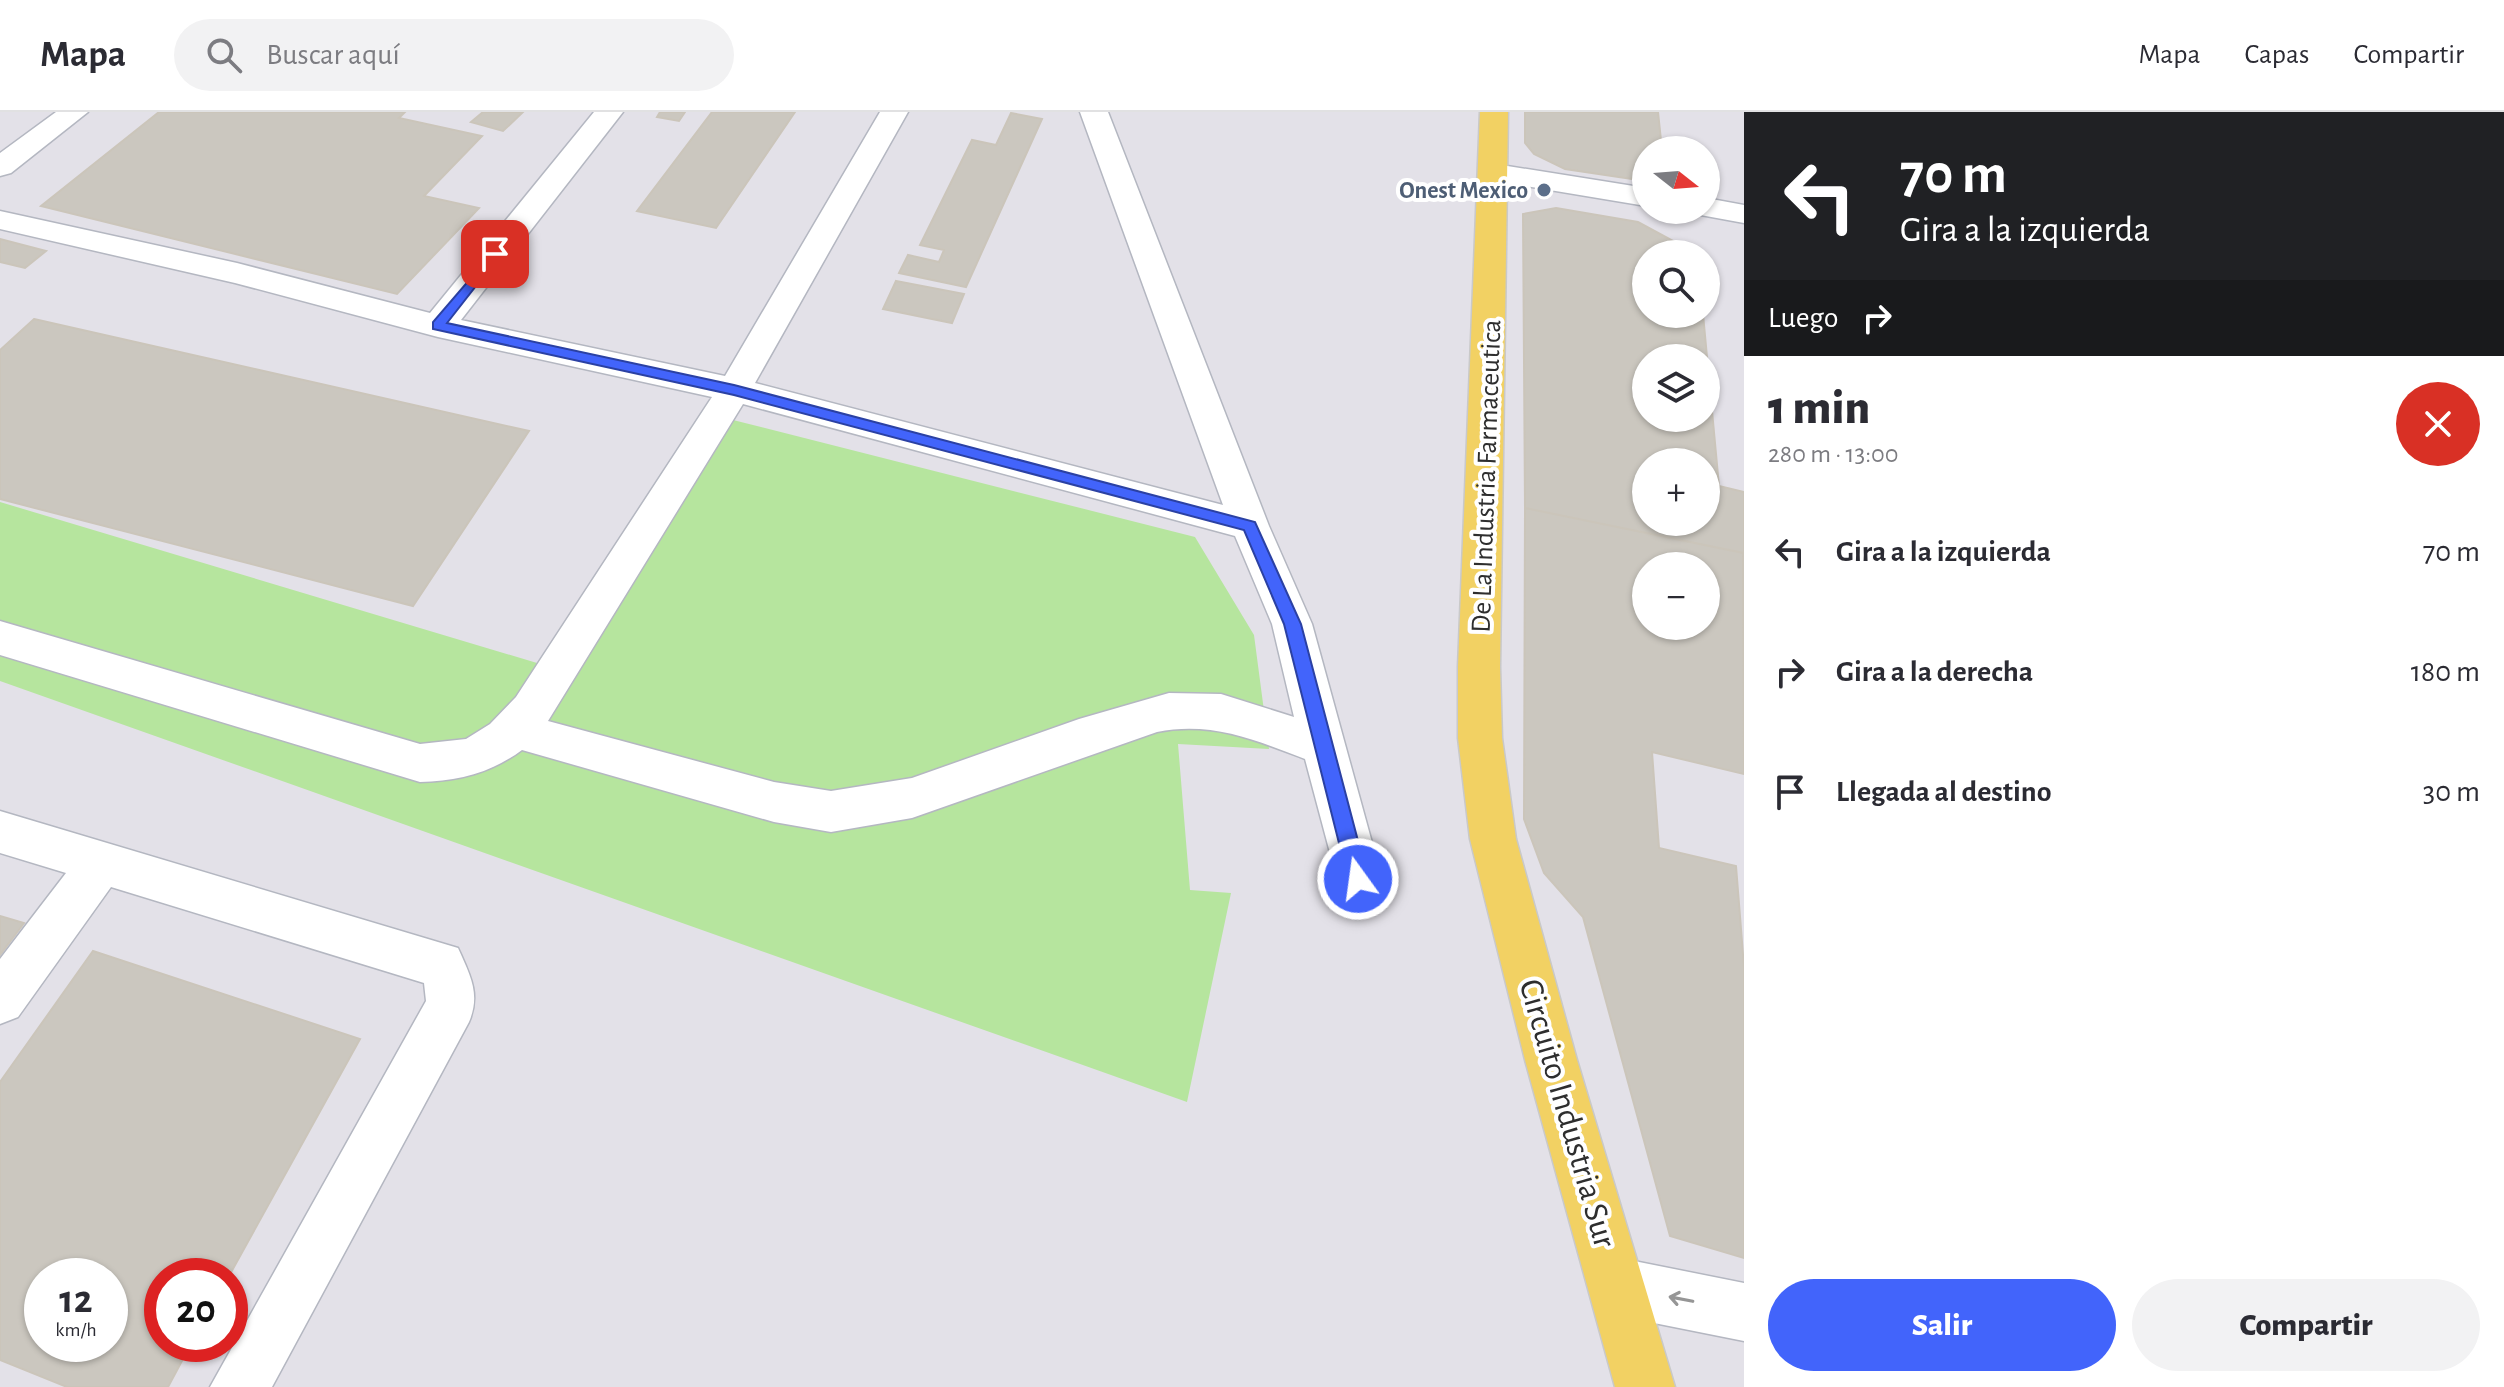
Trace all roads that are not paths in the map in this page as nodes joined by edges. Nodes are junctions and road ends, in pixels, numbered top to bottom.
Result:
1 (74, 112) edge
2 (609, 112) edge
3 (894, 112) edge
4 (1094, 112) edge
5 (1494, 112) edge
6 (0, 167) edge
7 (1495, 173) junction
8 (1632, 195) edge
9 (1720, 210) edge
10 (1744, 214) edge
11 (0, 220) edge
12 (438, 326) junction
13 (734, 390) junction
14 (1250, 526) junction
15 (0, 638) edge
16 (517, 730) junction
17 (1326, 748) junction
18 (0, 832) edge
19 (1493, 839) joint
20 (101, 863) junction
21 (1358, 879) dead end
22 (0, 1000) edge
23 (1619, 1287) junction
24 (1744, 1312) edge
25 (240, 1387) edge
26 (1645, 1387) edge

1 - 6 lane
2 - 12 lane
3 - 13 lane
4 - 14 lane
5 - 7 main road, De La Industria Farmaceutica
7 - 8 lane
7 - 19 main road, De La Industria Farmaceutica
9 - 10 lane
11 - 12 lane
12 - 13 lane
13 - 14 lane
13 - 16 lane
14 - 17 lane
15 - 16 lane
16 - 17 lane
17 - 21 lane
18 - 20 lane
19 - 23 main road, Circuito Industria Sur
20 - 22 lane
20 - 25 lane
24 -> 23 lane
23 - 26 main road, Circuito Industria Sur

